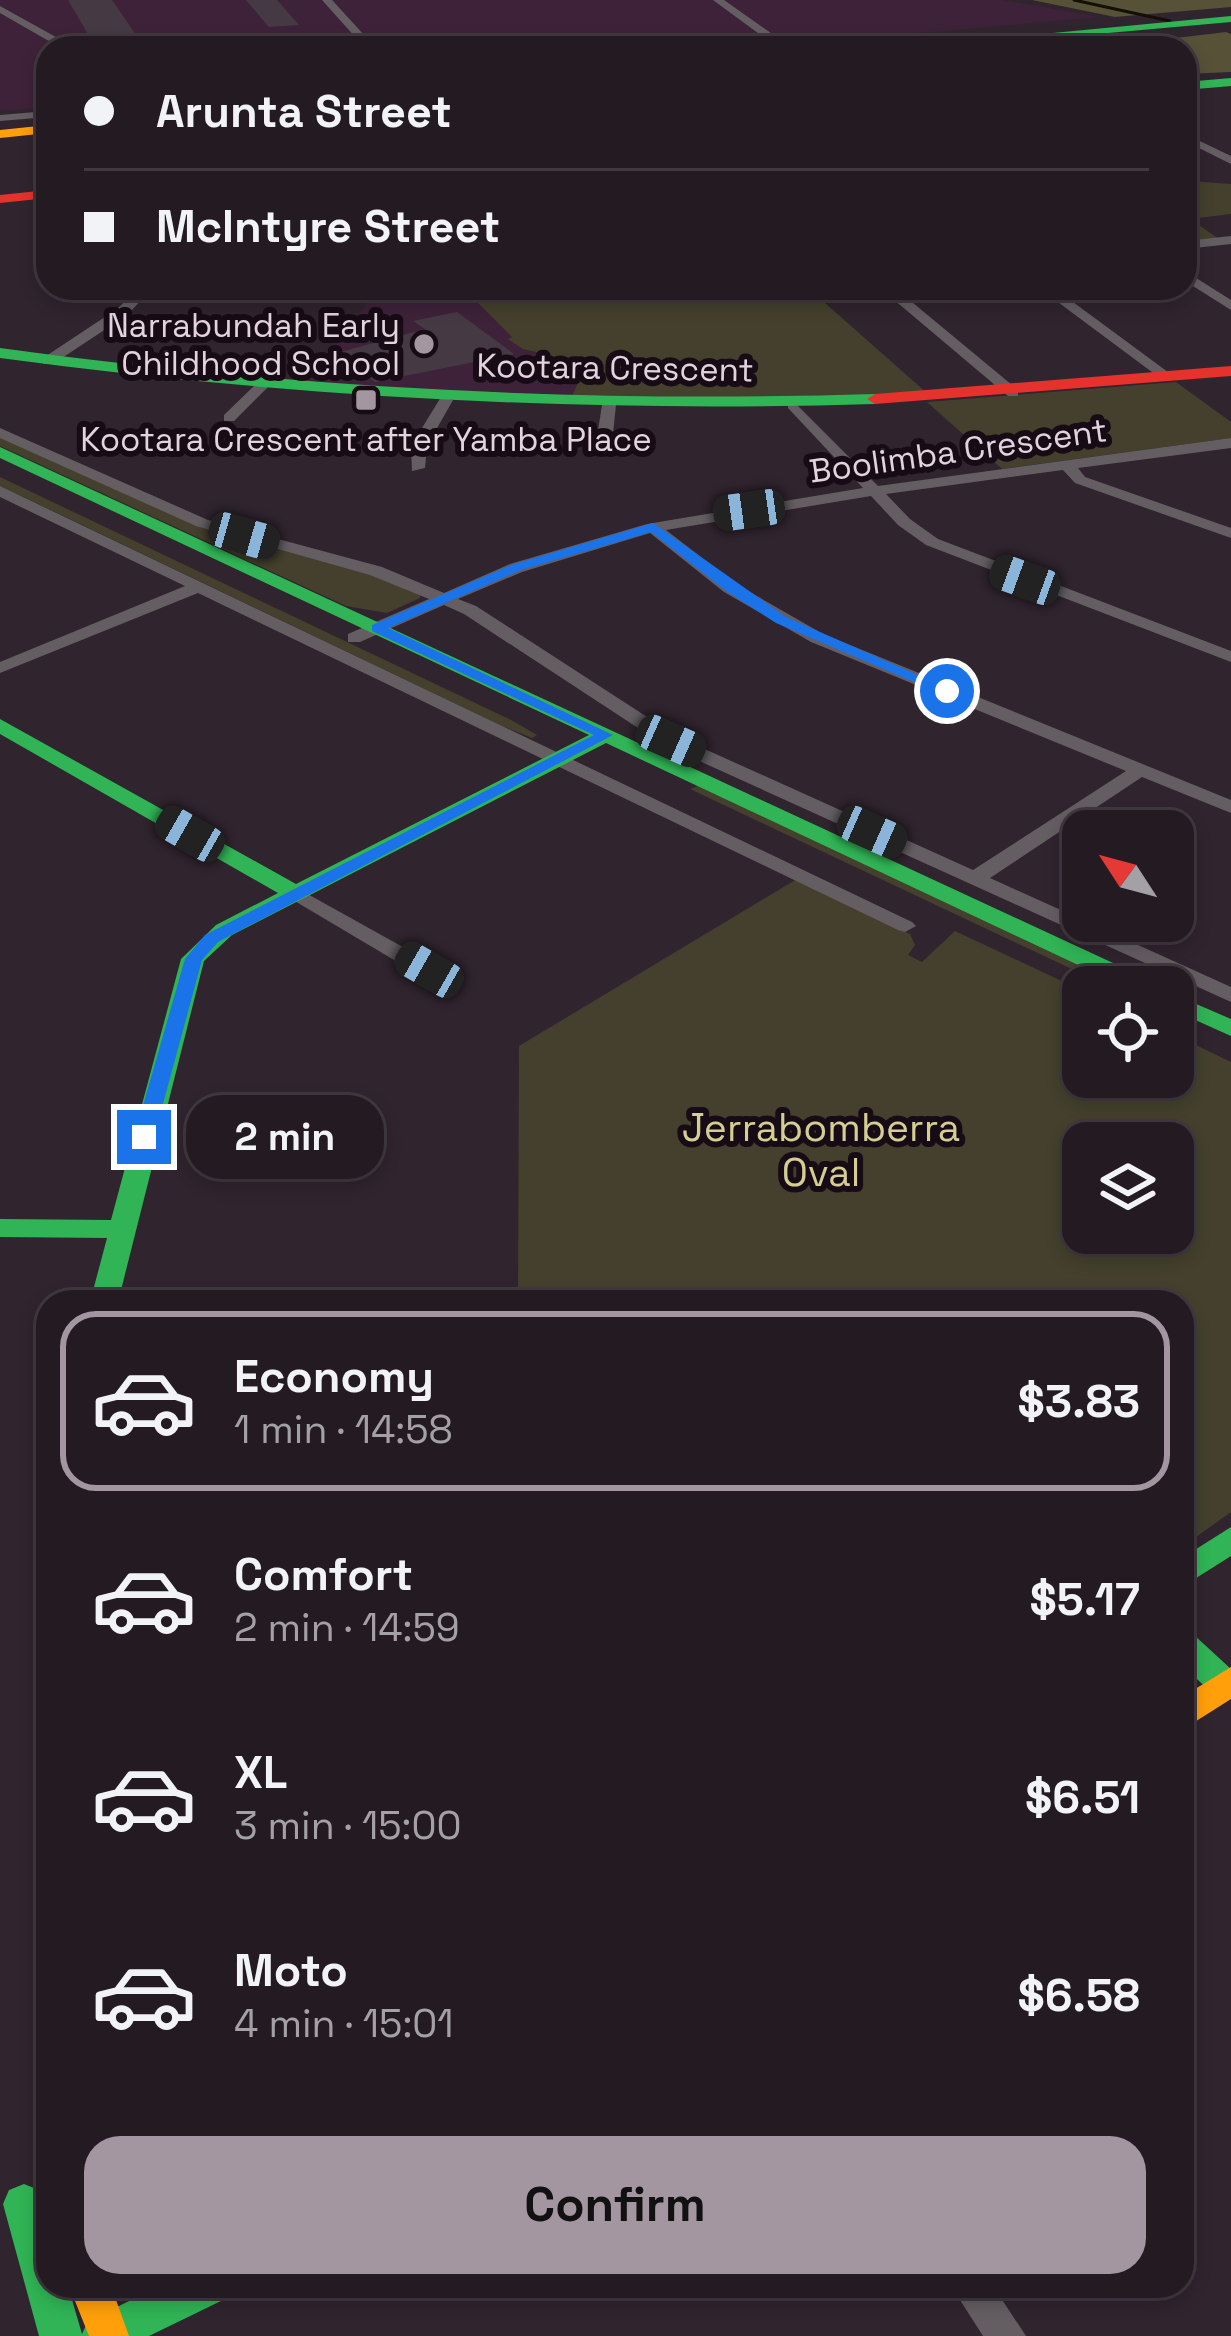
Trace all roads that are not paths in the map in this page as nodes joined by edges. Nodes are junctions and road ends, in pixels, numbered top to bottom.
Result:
1 (327, 0) edge
2 (718, 0) edge
3 (0, 9) edge
4 (1231, 21) edge
5 (1173, 26) junction
6 (47, 36) edge
7 (359, 36) edge
8 (763, 36) edge
9 (1049, 36) edge
10 (1076, 36) edge
11 (1227, 85) edge
12 (1197, 86) edge
13 (36, 115) edge
14 (0, 118) edge
15 (36, 127) edge
16 (0, 130) edge
17 (1197, 143) edge
18 (1231, 161) edge
19 (36, 195) edge
20 (0, 199) edge
21 (1231, 240) edge
22 (1197, 244) edge
23 (1197, 283) edge
24 (135, 300) edge
25 (901, 300) edge
26 (1062, 300) edge
27 (1231, 306) edge
28 (0, 353) edge
29 (48, 361) junction
30 (1231, 371) edge
31 (1169, 378) junction
32 (261, 387) junction
33 (1013, 393) junction
34 (446, 400) junction
35 (793, 404) junction
36 (610, 405) junction
37 (230, 418) dead end
38 (0, 432) edge
39 (604, 443) dead end
40 (1231, 443) edge
41 (0, 452) edge
42 (1066, 466) junction
43 (417, 468) dead end
44 (0, 470) edge
45 (0, 491) edge
46 (875, 491) junction
47 (653, 527) junction
48 (1231, 532) edge
49 (200, 586) junction
50 (444, 598) junction
51 (365, 633) junction
52 (1231, 657) edge
53 (0, 668) edge
54 (0, 725) edge
55 (582, 747) junction
56 (1140, 770) junction
57 (1231, 807) edge
58 (974, 878) junction
59 (295, 893) junction
60 (905, 926) dead end
61 (1095, 966) edge
62 (429, 970) dead end
63 (1062, 973) edge
64 (1231, 995) edge
65 (1194, 1010) edge
66 (1231, 1028) edge
67 (1194, 1035) edge
68 (1231, 1052) edge
69 (0, 1228) edge
70 (122, 1229) junction
71 (107, 1290) edge
72 (1231, 1540) edge
73 (1194, 1566) edge
74 (1194, 1658) edge
75 (1221, 1688) edge
76 (1194, 1707) edge
77 (24, 2204) edge
78 (36, 2247) edge
79 (50, 2298) edge
80 (94, 2298) edge
81 (182, 2298) edge
82 (979, 2298) edge
83 (106, 2335) edge
84 (61, 2336) edge
85 (1007, 2336) edge

1 - 7 street
2 - 8 street
3 - 6 street
4 - 5 main road
5 - 9 main road
5 - 10 main road
11 - 12 main road
13 - 14 street
15 - 16 main road
17 - 18 street
19 - 20 main road
21 - 22 street
23 - 27 street
24 - 29 street
25 - 33 street
26 - 31 street
28 - 29 main road, Kootara Crescent
29 - 32 main road, Kootara Crescent
30 - 31 main road, Kootara Crescent
31 - 33 main road, Kootara Crescent
32 - 34 main road, Kootara Crescent
32 - 37 street
33 - 35 main road, Kootara Crescent
34 - 36 main road, Kootara Crescent
34 - 43 street
35 - 36 main road, Kootara Crescent
35 - 46 street
36 - 39 street
38 - 50 street
40 - 42 street, Boolimba Crescent
41 - 51 main road
42 - 46 street, Boolimba Crescent
42 - 48 street
44 - 51 main road
45 - 49 street
46 - 47 street, Boolimba Crescent
46 - 52 street
47 - 50 street, Boolimba Crescent
47 - 56 street
49 - 53 street
49 - 55 street
50 - 51 street, Boolimba Crescent
50 - 58 street
51 - 55 main road
54 - 59 main road
55 - 59 main road
55 - 60 street
55 - 61 main road
55 - 63 main road
56 - 57 street
56 - 58 street
58 - 64 street
59 - 62 street
59 - 70 main road
65 - 66 main road
67 - 68 main road
69 - 70 main road
70 - 71 main road
72 - 73 main road
74 - 75 main road
75 - 76 main road
77 - 78 main road
79 - 84 main road
80 - 83 main road
81 - 83 main road
82 - 85 street

